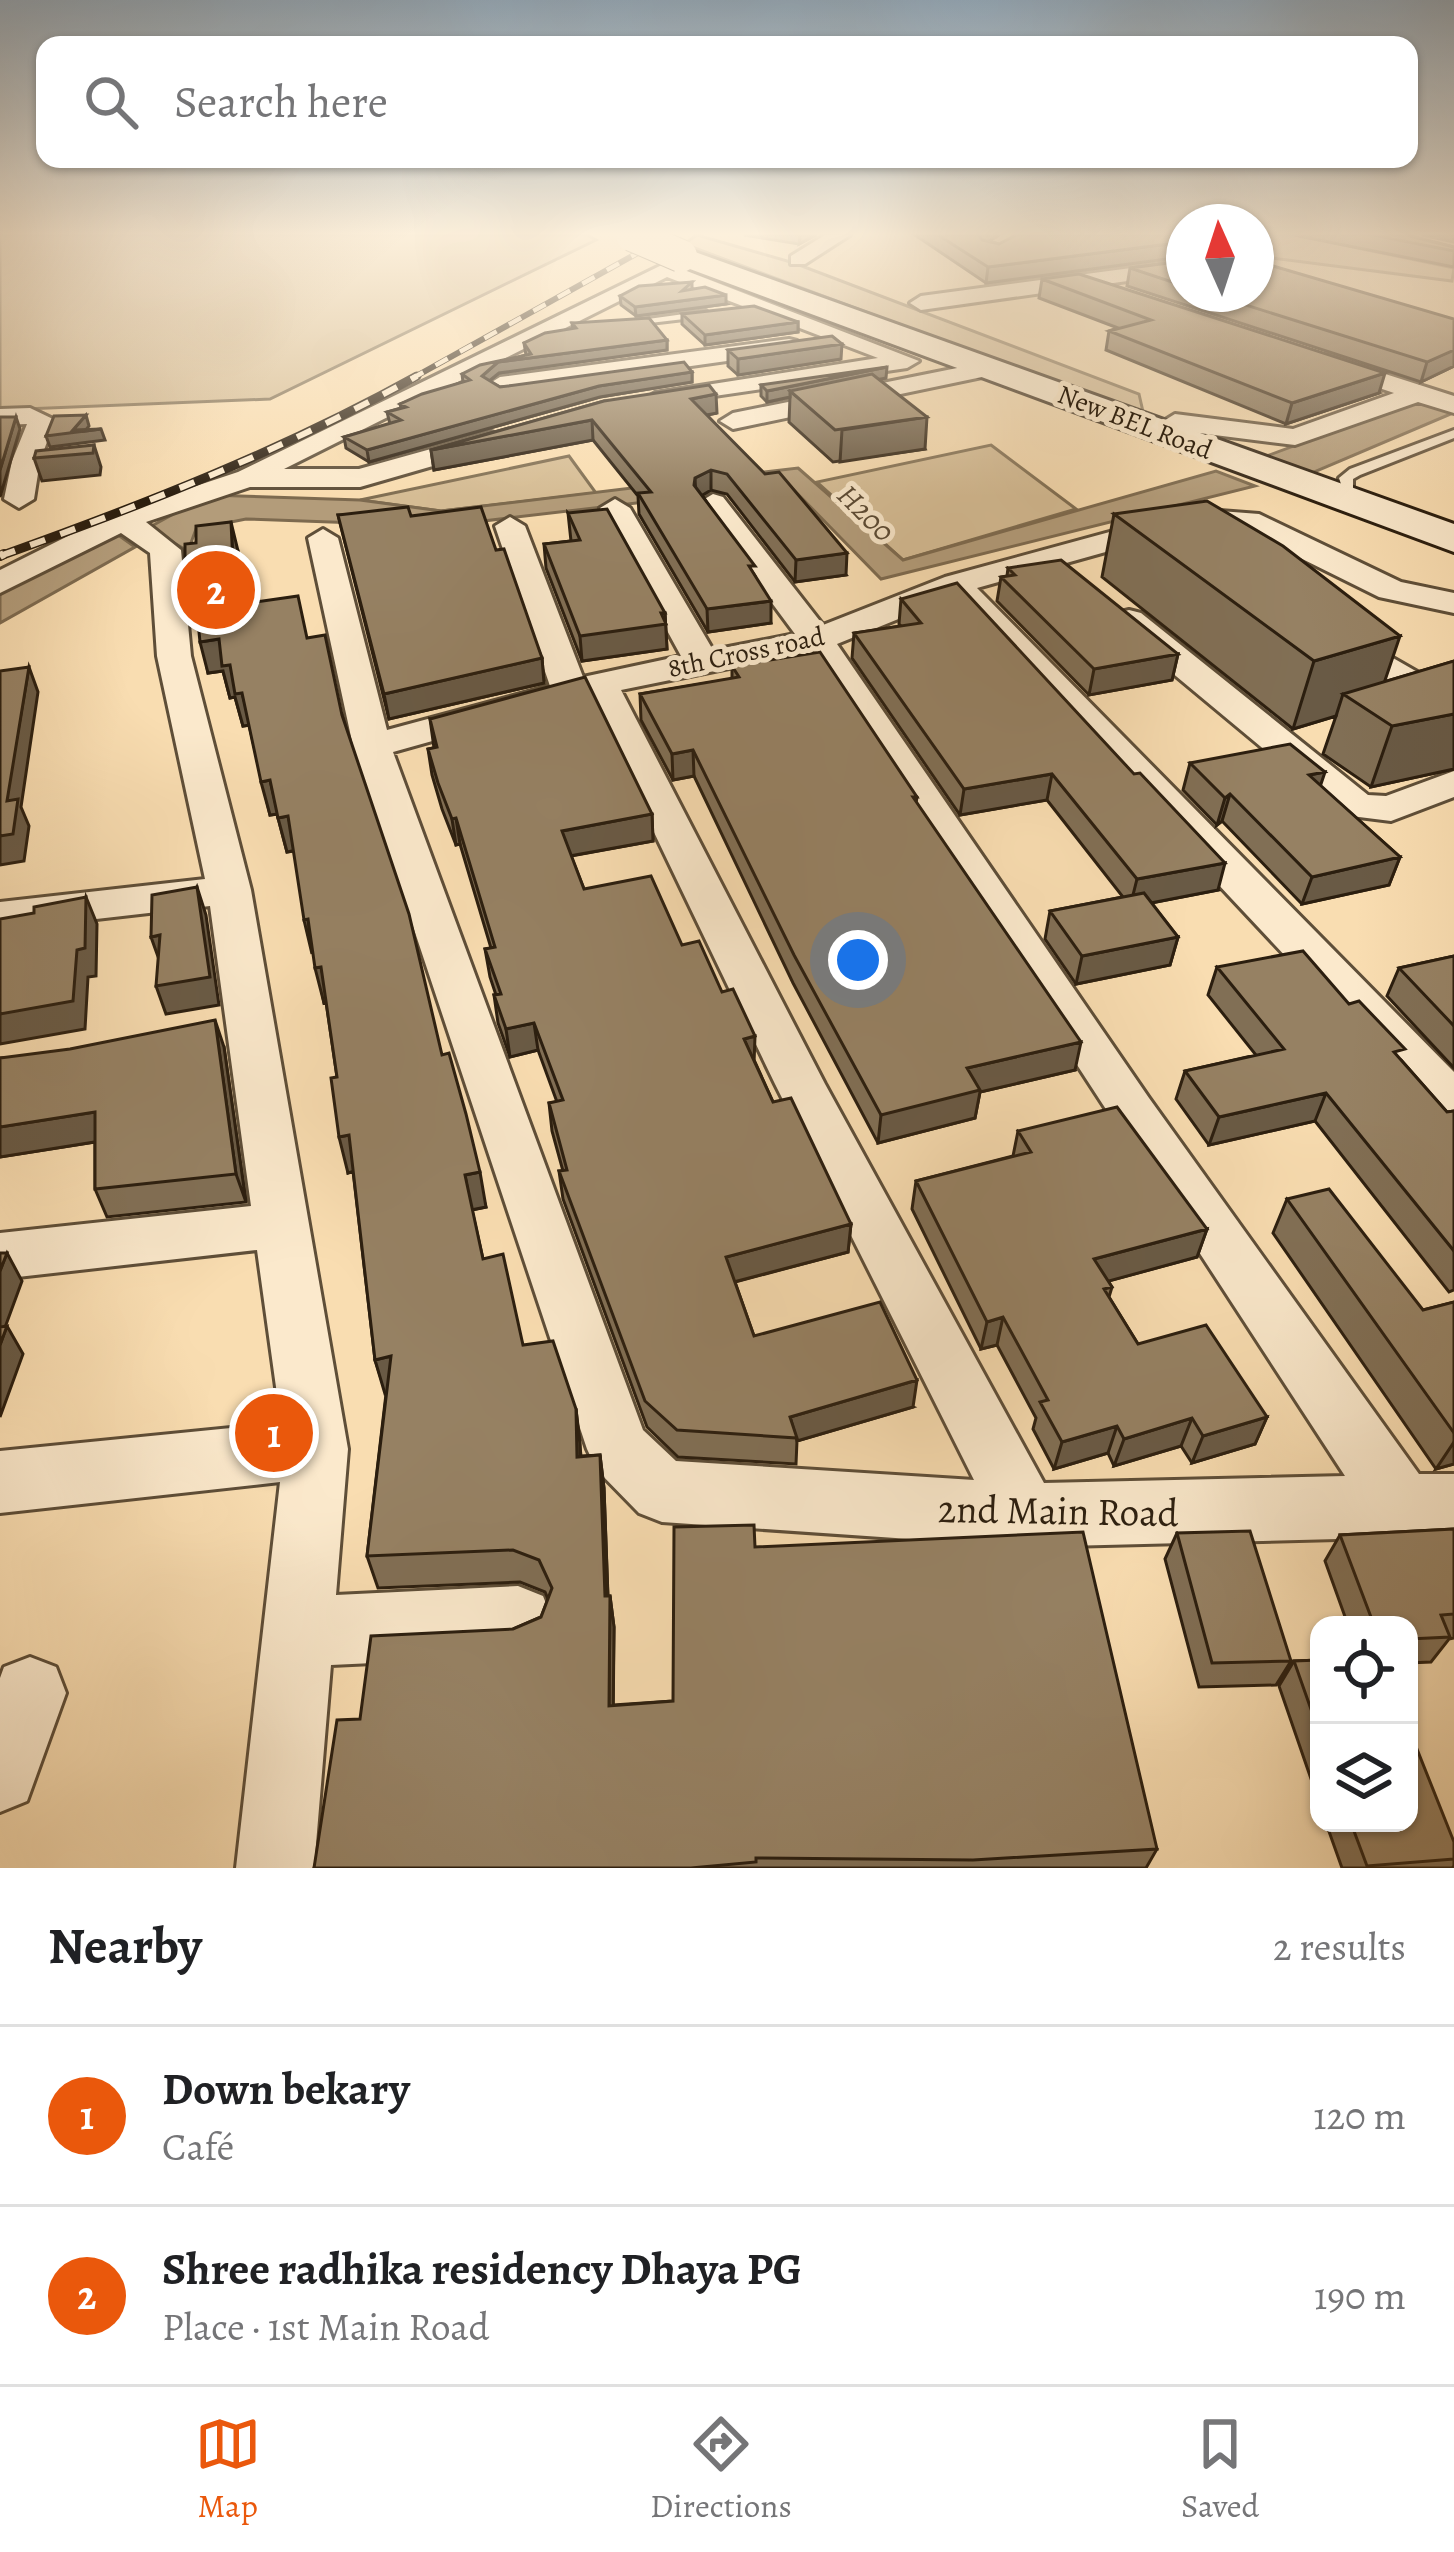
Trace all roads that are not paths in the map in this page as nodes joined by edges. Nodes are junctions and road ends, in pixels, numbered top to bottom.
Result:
1 (584, 322) edge
2 (633, 322) edge
3 (813, 322) edge
4 (854, 322) edge
5 (977, 322) edge
6 (617, 324) edge
7 (988, 326) dead end
8 (850, 337) junction
9 (1312, 357) edge
10 (982, 365) junction
11 (494, 382) junction
12 (1434, 398) edge
13 (625, 405) edge
14 (0, 417) edge
15 (1172, 419) junction
16 (733, 421) dead end
17 (514, 434) edge
18 (1453, 434) edge
19 (422, 441) edge
20 (65, 458) edge
21 (26, 462) junction
22 (247, 478) junction
23 (304, 481) junction
24 (1312, 489) junction
25 (19, 499) dead end
26 (713, 503) edge
27 (615, 508) dead end
28 (510, 526) dead end
29 (1165, 526) junction
30 (144, 535) junction
31 (323, 538) dead end
32 (1454, 539) edge
33 (1207, 553) edge
34 (1074, 576) junction
35 (0, 583) edge
36 (956, 584) junction
37 (1454, 603) edge
38 (1304, 615) edge
39 (817, 640) junction
40 (702, 662) junction
41 (585, 687) junction
42 (1450, 701) edge
43 (1396, 714) edge
44 (1330, 734) dead end
45 (372, 746) junction
46 (1286, 748) junction
47 (1454, 783) edge
48 (229, 890) junction
49 (0, 916) edge
50 (1454, 1105) edge
51 (283, 1226) junction
52 (0, 1256) edge
53 (316, 1449) junction
54 (0, 1482) edge
55 (1429, 1505) edge
56 (1026, 1515) junction
57 (518, 1621) edge
58 (299, 1632) junction
59 (30, 1694) dead end
60 (0, 1774) edge
61 (275, 1868) edge

1 - 11 street
2 - 6 lane
3 - 8 street
4 - 10 main road, New BEL Road
5 - 7 main road
8 - 10 street
8 - 11 street
8 - 13 street
9 - 12 street
10 - 15 main road, New BEL Road
10 - 16 street
11 - 22 street
12 - 15 street
14 - 21 street
15 - 24 main road, New BEL Road
17 - 23 street
18 - 24 lane
19 - 23 street
20 - 21 street
21 - 25 street
22 - 23 street
22 - 30 street
24 - 32 main road, New BEL Road
26 - 39 street
27 - 40 street
28 - 41 street
29 - 33 street
29 - 34 street, 8th Cross road
29 - 37 street, 8th Cross road
30 - 35 street
30 - 48 street
31 - 45 street
34 - 36 street, 8th Cross road
34 - 46 street
36 - 39 street, 8th Cross road
36 - 50 street
38 - 42 street
39 - 40 street, 8th Cross road
39 - 55 street
40 - 41 street, 8th Cross road
41 - 45 street, 8th Cross road
41 - 56 street
42 - 43 street
44 - 46 street
45 - 56 street, 2nd Main Road
46 - 47 street
48 - 49 street
48 - 51 street
51 - 52 street
51 - 53 street
53 - 54 street
53 - 58 street
55 - 56 street, 2nd Main Road
57 - 58 street
58 - 61 street
59 - 60 street

